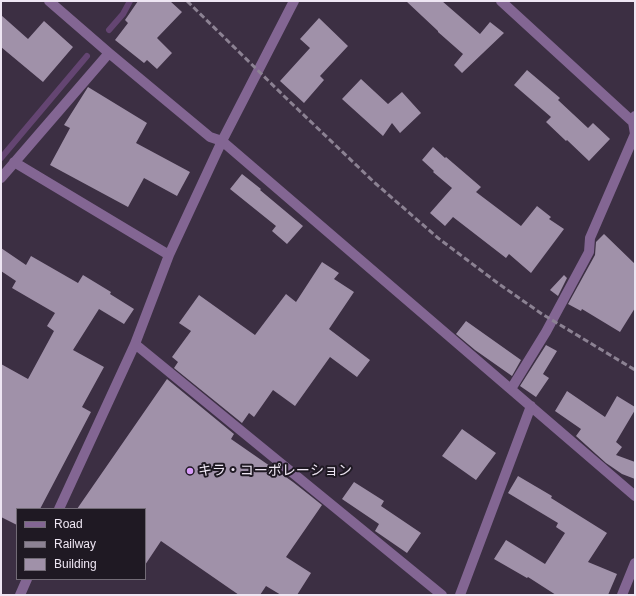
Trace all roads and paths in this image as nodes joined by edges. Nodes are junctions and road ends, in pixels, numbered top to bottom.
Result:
1 (49, 1) edge
2 (294, 1) edge
3 (500, 1) edge
4 (108, 53) junction
5 (634, 119) edge
6 (222, 141) junction
7 (14, 162) junction
8 (1, 178) edge
9 (169, 255) junction
10 (135, 344) junction
11 (511, 389) junction
12 (531, 406) junction
13 (635, 496) edge
14 (59, 508) edge
15 (635, 563) edge
16 (27, 580) edge
17 (20, 595) edge
18 (442, 595) edge
19 (460, 595) edge
20 (622, 595) edge

1 - 4 street
2 - 6 street
3 - 5 street
4 - 6 street
4 - 7 street
5 - 11 street
6 - 9 street
6 - 11 street
7 - 8 street
7 - 9 street
9 - 10 street
10 - 14 street
10 - 18 street
11 - 12 street
12 - 13 street
12 - 19 street
15 - 20 street
16 - 17 street

